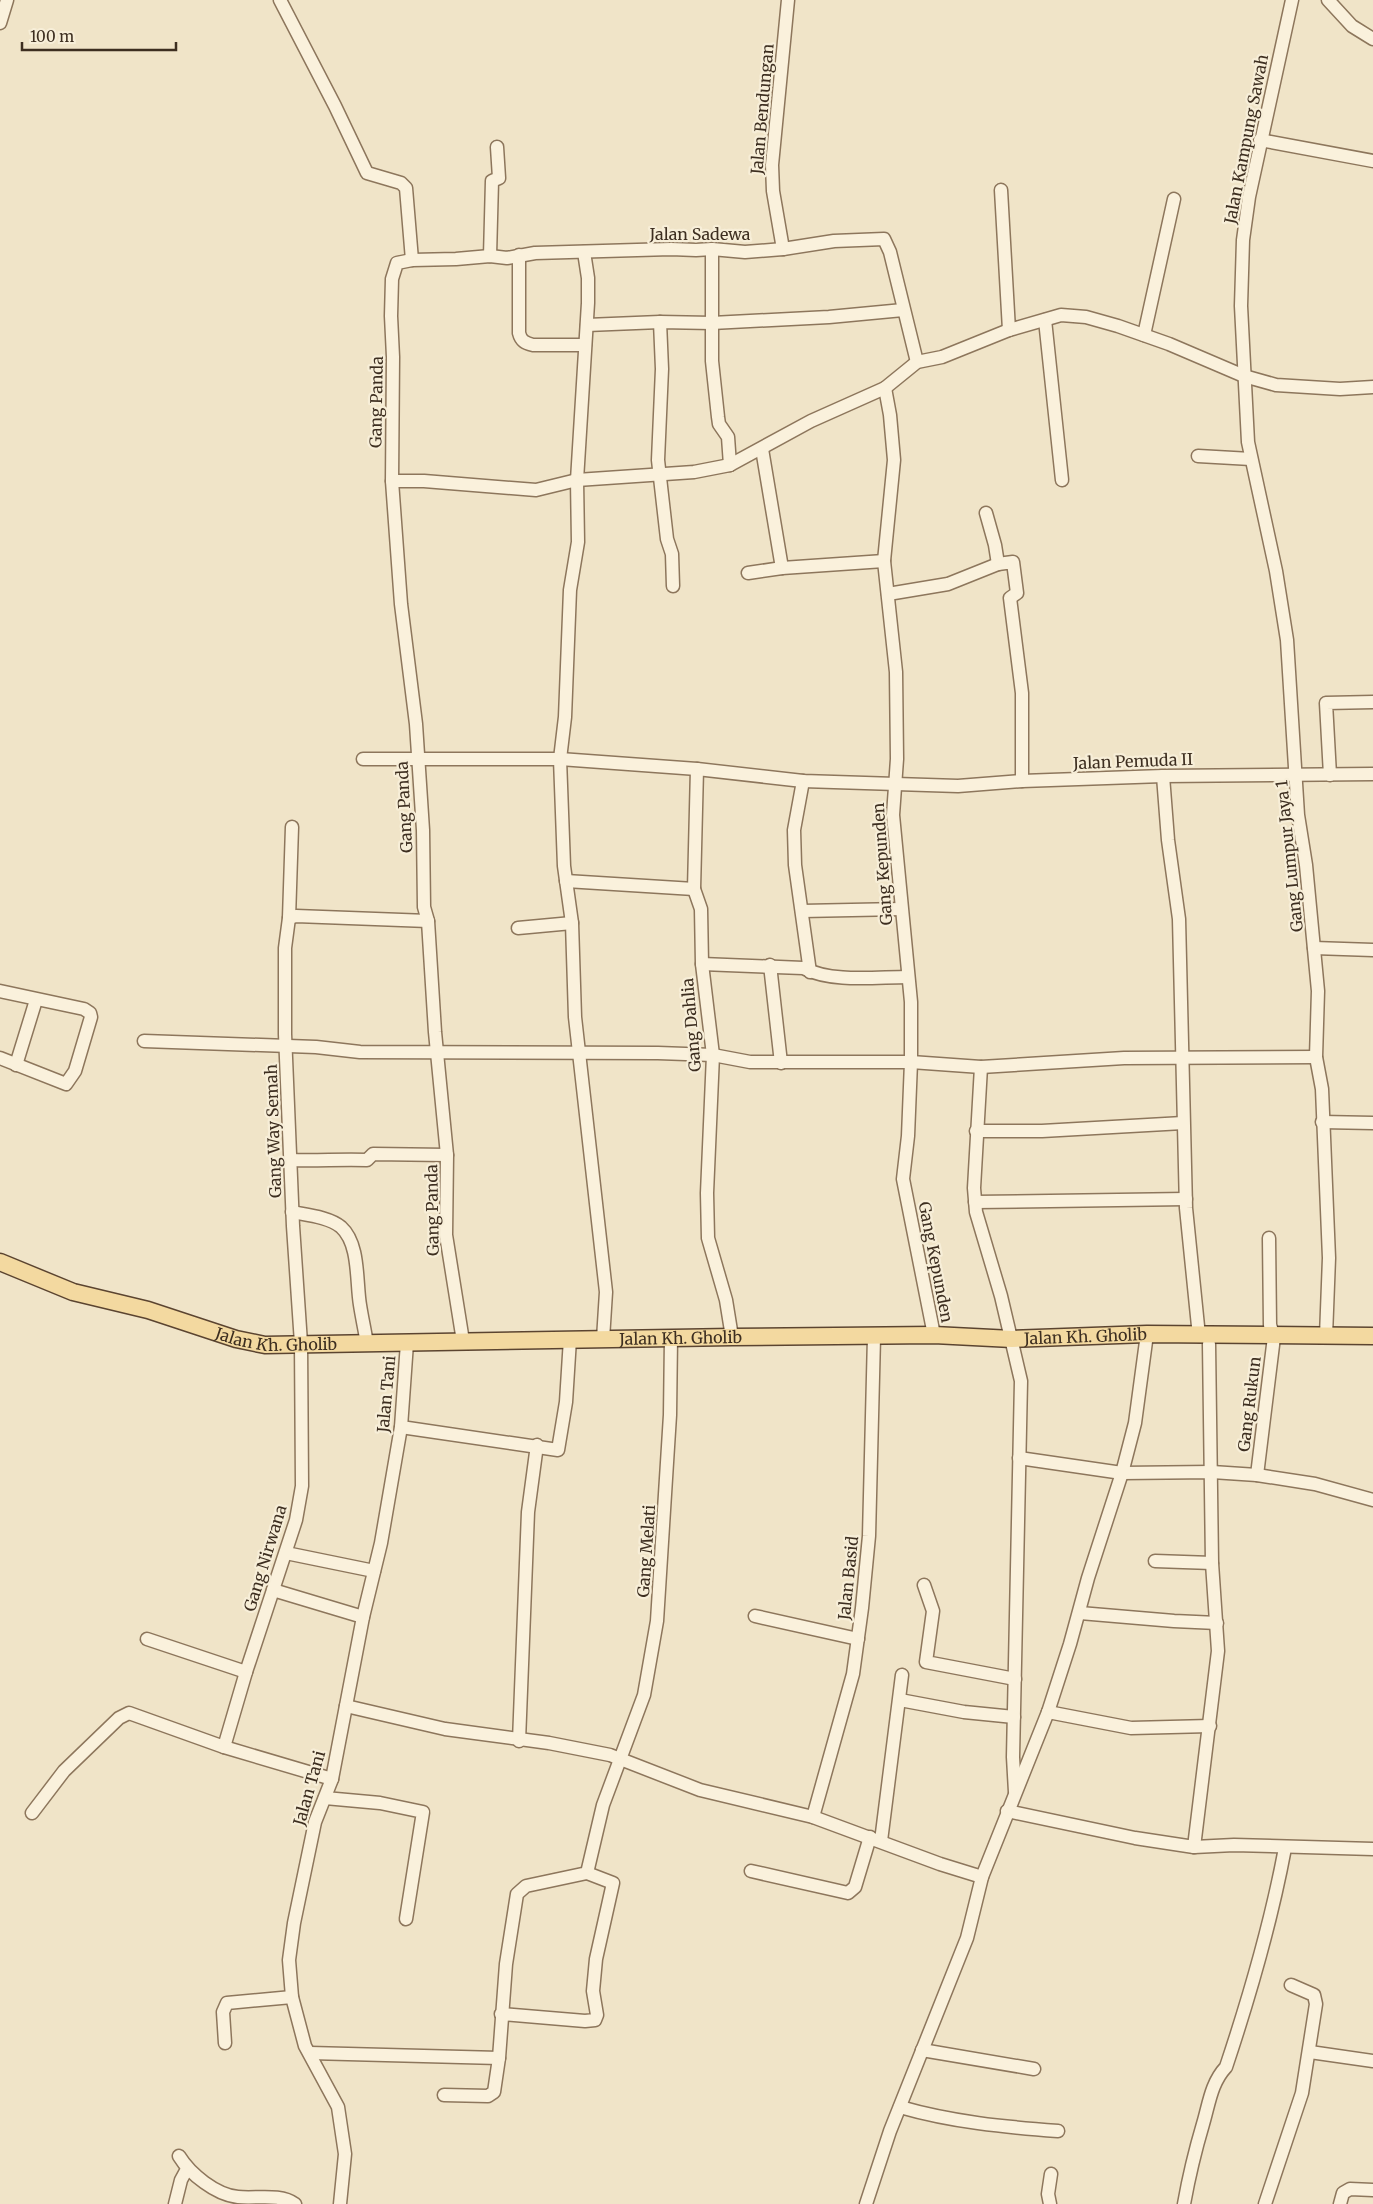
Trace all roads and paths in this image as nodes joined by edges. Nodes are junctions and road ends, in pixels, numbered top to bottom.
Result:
1 (7, 0) edge
2 (280, 0) edge
3 (788, 0) edge
4 (1292, 0) edge
5 (1328, 0) edge
6 (0, 23) edge
7 (1373, 39) edge
8 (1260, 140) junction
9 (497, 147) dead end
10 (1373, 161) edge
11 (1001, 190) dead end
12 (1174, 199) dead end
13 (712, 248) junction
14 (783, 249) junction
15 (584, 252) junction
16 (519, 255) junction
17 (490, 256) junction
18 (412, 260) junction
19 (394, 270) joint
20 (903, 310) junction
21 (1045, 320) junction
22 (660, 322) junction
23 (712, 323) junction
24 (587, 325) junction
25 (1010, 330) junction
26 (1144, 335) junction
27 (585, 345) junction
28 (917, 362) junction
29 (1244, 376) junction
30 (1373, 387) edge
31 (885, 388) junction
32 (762, 449) junction
33 (1198, 456) dead end
34 (1251, 459) junction
35 (730, 465) junction
36 (660, 474) junction
37 (577, 480) junction
38 (1062, 480) dead end
39 (392, 481) junction
40 (986, 513) dead end
41 (884, 561) junction
42 (998, 564) junction
43 (782, 568) junction
44 (748, 573) dead end
45 (673, 586) dead end
46 (888, 594) junction
47 (1373, 702) edge
48 (363, 759) dead end
49 (560, 759) junction
50 (418, 760) junction
51 (697, 769) junction
52 (1296, 773) junction
53 (1373, 774) edge
54 (1330, 775) junction
55 (1163, 776) junction
56 (803, 781) junction
57 (1022, 781) junction
58 (894, 783) junction
59 (292, 826) dead end
60 (566, 881) junction
61 (694, 889) junction
62 (901, 909) junction
63 (802, 911) junction
64 (290, 918) junction
65 (428, 921) junction
66 (572, 923) junction
67 (518, 928) dead end
68 (1314, 948) junction
69 (1373, 950) edge
70 (702, 964) junction
71 (770, 965) junction
72 (810, 972) junction
73 (908, 977) junction
74 (0, 991) edge
75 (36, 1000) junction
76 (144, 1041) dead end
77 (286, 1047) junction
78 (437, 1051) junction
79 (579, 1051) junction
80 (713, 1055) junction
81 (1316, 1057) junction
82 (0, 1058) edge
83 (1183, 1058) junction
84 (911, 1062) junction
85 (781, 1063) junction
86 (16, 1065) junction
87 (981, 1067) junction
88 (1322, 1122) junction
89 (1183, 1123) junction
90 (1373, 1123) edge
91 (976, 1131) junction
92 (447, 1155) junction
93 (291, 1160) junction
94 (1186, 1199) junction
95 (975, 1202) junction
96 (292, 1212) junction
97 (1269, 1238) dead end
98 (0, 1262) edge
99 (1147, 1334) junction
100 (934, 1336) junction
101 (1326, 1336) junction
102 (1373, 1336) edge
103 (732, 1337) junction
104 (874, 1337) junction
105 (1274, 1337) junction
106 (671, 1338) junction
107 (570, 1339) junction
108 (603, 1339) junction
109 (1012, 1339) junction
110 (1204, 1340) junction
111 (463, 1341) junction
112 (301, 1343) junction
113 (407, 1343) junction
114 (367, 1344) junction
115 (401, 1427) junction
116 (537, 1445) junction
117 (1019, 1458) junction
118 (1212, 1472) junction
119 (1122, 1473) junction
120 (1257, 1475) junction
121 (1373, 1500) edge
122 (286, 1553) junction
123 (1155, 1561) dead end
124 (1212, 1563) junction
125 (374, 1571) junction
126 (924, 1585) dead end
127 (273, 1590) junction
128 (1080, 1613) junction
129 (755, 1616) dead end
130 (363, 1617) junction
131 (1217, 1622) junction
132 (147, 1639) dead end
133 (858, 1639) junction
134 (246, 1672) junction
135 (902, 1675) dead end
136 (1015, 1679) junction
137 (900, 1700) junction
138 (346, 1706) junction
139 (1048, 1712) junction
140 (1014, 1717) junction
141 (1210, 1726) junction
142 (519, 1740) junction
143 (224, 1747) junction
144 (620, 1760) junction
145 (332, 1779) junction
146 (1016, 1797) junction
147 (324, 1798) junction
148 (1008, 1811) junction
149 (32, 1813) dead end
150 (813, 1817) junction
151 (875, 1839) junction
152 (1194, 1847) junction
153 (1285, 1848) junction
154 (1373, 1849) edge
155 (751, 1871) dead end
156 (587, 1873) junction
157 (982, 1877) junction
158 (406, 1919) dead end
159 (1290, 1985) dead end
160 (292, 1997) junction
161 (501, 2014) junction
162 (225, 2043) dead end
163 (922, 2050) junction
164 (1310, 2052) junction
165 (310, 2053) junction
166 (499, 2058) junction
167 (1373, 2061) edge
168 (1034, 2069) dead end
169 (444, 2095) dead end
170 (900, 2107) junction
171 (1058, 2131) dead end
172 (179, 2156) dead end
173 (187, 2169) junction
174 (1050, 2174) dead end
175 (1373, 2190) edge
176 (175, 2204) edge
177 (295, 2204) edge
178 (340, 2204) edge
179 (866, 2204) edge
180 (1050, 2204) edge
181 (1184, 2204) edge
182 (1265, 2204) edge
183 (1340, 2204) edge

1 - 6 street
2 - 18 street
3 - 14 street, Jalan Bendungan
4 - 8 street, Jalan Kampung Sawah
5 - 7 street
8 - 10 street
8 - 29 street, Jalan Kampung Sawah
9 - 17 street
11 - 25 street
12 - 26 street
13 - 14 street, Jalan Sadewa
13 - 15 street, Jalan Sadewa
13 - 23 street
14 - 20 street, Jalan Sadewa
15 - 16 street, Jalan Sadewa
15 - 24 street
16 - 17 street, Jalan Sadewa
16 - 27 street
17 - 18 street, Jalan Sadewa
18 - 19 street, Jalan Sadewa
19 - 39 street, Gang Panda
20 - 23 street
20 - 28 street, Jalan Sadewa
21 - 25 street
21 - 26 street
21 - 38 street
22 - 23 street
22 - 24 street
22 - 36 street
23 - 35 street
24 - 27 street
25 - 28 street
26 - 29 street
27 - 37 street
28 - 31 street
29 - 30 street
29 - 34 street, Gang Lumpur Jaya 1
31 - 32 street
31 - 41 street, Gang Kepunden
32 - 35 street
32 - 43 street
33 - 34 street
34 - 52 street, Gang Lumpur Jaya 1
35 - 36 street
36 - 37 street
36 - 45 street
37 - 39 street
37 - 49 street
39 - 50 street, Gang Panda
40 - 42 street
41 - 43 street
41 - 46 street, Gang Kepunden
42 - 46 street
42 - 57 street
43 - 44 street
46 - 58 street, Gang Kepunden
47 - 54 street
48 - 50 street, Jalan Pemuda II
49 - 50 street, Jalan Pemuda II
49 - 51 street, Jalan Pemuda II
49 - 60 street
50 - 65 street, Gang Panda
51 - 56 street, Jalan Pemuda II
51 - 61 street, Gang Dahlia
52 - 54 street, Jalan Pemuda II
52 - 55 street, Jalan Pemuda II
52 - 68 street, Gang Lumpur Jaya 1
53 - 54 street, Jalan Pemuda II
55 - 57 street, Jalan Pemuda II
55 - 83 street
56 - 58 street, Jalan Pemuda II
56 - 63 street
57 - 58 street, Jalan Pemuda II
58 - 62 street, Gang Kepunden
59 - 64 street, Gang Way Semah
60 - 61 street
60 - 66 street
61 - 70 street, Gang Dahlia
62 - 63 street
62 - 73 street, Gang Kepunden
63 - 72 street
64 - 65 street
64 - 77 street, Gang Way Semah
65 - 78 street, Gang Panda
66 - 67 street
66 - 79 street
68 - 69 street
68 - 81 street, Gang Lumpur Jaya 1
70 - 71 street
70 - 80 street, Gang Dahlia
71 - 72 street
71 - 85 street
72 - 73 street
73 - 84 street, Gang Kepunden
74 - 75 street
75 - 86 street
75 - 86 street
76 - 77 street
77 - 78 street
77 - 93 street, Gang Way Semah
78 - 79 street
78 - 92 street, Gang Panda
79 - 80 street
79 - 108 street
80 - 85 street
80 - 103 street, Gang Dahlia
81 - 83 street
81 - 88 street, Gang Lumpur Jaya 1
82 - 86 street
83 - 87 street
83 - 89 street
84 - 85 street
84 - 87 street
84 - 100 street, Gang Kepunden
87 - 91 street
88 - 90 street
88 - 101 street, Gang Lumpur Jaya 1
89 - 91 street
89 - 94 street
91 - 95 street
92 - 93 street
92 - 111 street, Gang Panda
93 - 96 street, Gang Way Semah
94 - 95 street
94 - 110 street
95 - 109 street
96 - 112 street, Gang Way Semah
96 - 114 street
97 - 105 street, Gang Rukun
98 - 112 main road, Jalan Kh. Gholib
99 - 109 main road, Jalan Kh. Gholib
99 - 110 main road, Jalan Kh. Gholib
99 - 119 street
100 - 104 main road, Jalan Kh. Gholib
100 - 109 main road, Jalan Kh. Gholib
101 - 102 main road, Jalan Kh. Gholib
101 - 105 main road, Jalan Kh. Gholib
103 - 104 main road, Jalan Kh. Gholib
103 - 106 main road, Jalan Kh. Gholib
104 - 133 street, Jalan Basid
105 - 110 main road, Jalan Kh. Gholib
105 - 120 street, Gang Rukun
106 - 108 main road, Jalan Kh. Gholib
106 - 144 street, Gang Melati
107 - 108 main road, Jalan Kh. Gholib
107 - 111 main road, Jalan Kh. Gholib
107 - 116 street
109 - 117 street
110 - 118 street
111 - 113 main road, Jalan Kh. Gholib
112 - 114 main road, Jalan Kh. Gholib
112 - 122 street, Gang Nirwana
113 - 114 main road, Jalan Kh. Gholib
113 - 115 street, Jalan Tani
115 - 116 street
115 - 125 street, Jalan Tani
116 - 142 street
117 - 119 street
117 - 136 street
118 - 119 street
118 - 120 street
118 - 124 street
119 - 128 street
120 - 121 street
122 - 125 street
122 - 127 street, Gang Nirwana
123 - 124 street
124 - 131 street
125 - 130 street, Jalan Tani
126 - 136 street
127 - 130 street
127 - 134 street, Gang Nirwana
128 - 131 street
128 - 139 street
129 - 133 street
130 - 138 street, Jalan Tani
131 - 141 street
132 - 134 street
133 - 150 street, Jalan Basid
134 - 143 street, Gang Nirwana
135 - 137 street
136 - 140 street
137 - 140 street
137 - 151 street
138 - 142 street
138 - 145 street, Jalan Tani
139 - 141 street
139 - 146 street
140 - 146 street
141 - 152 street
142 - 144 street
143 - 145 street
143 - 149 street
144 - 150 street
144 - 156 street, Gang Melati
145 - 147 street, Jalan Tani
146 - 148 street
147 - 158 street
147 - 160 street, Jalan Tani
148 - 152 street
148 - 157 street
150 - 151 street
151 - 155 street
151 - 157 street
152 - 153 street
153 - 154 street
153 - 181 street
156 - 161 street
156 - 161 street
157 - 163 street
159 - 164 street
160 - 162 street
160 - 165 street, Jalan Tani
161 - 166 street
163 - 168 street
163 - 170 street
164 - 167 street
164 - 182 street
165 - 166 street
165 - 178 street, Jalan Tani
166 - 169 street
170 - 171 street
170 - 179 street
172 - 173 street
173 - 176 street
173 - 177 street
174 - 180 street
175 - 183 street

